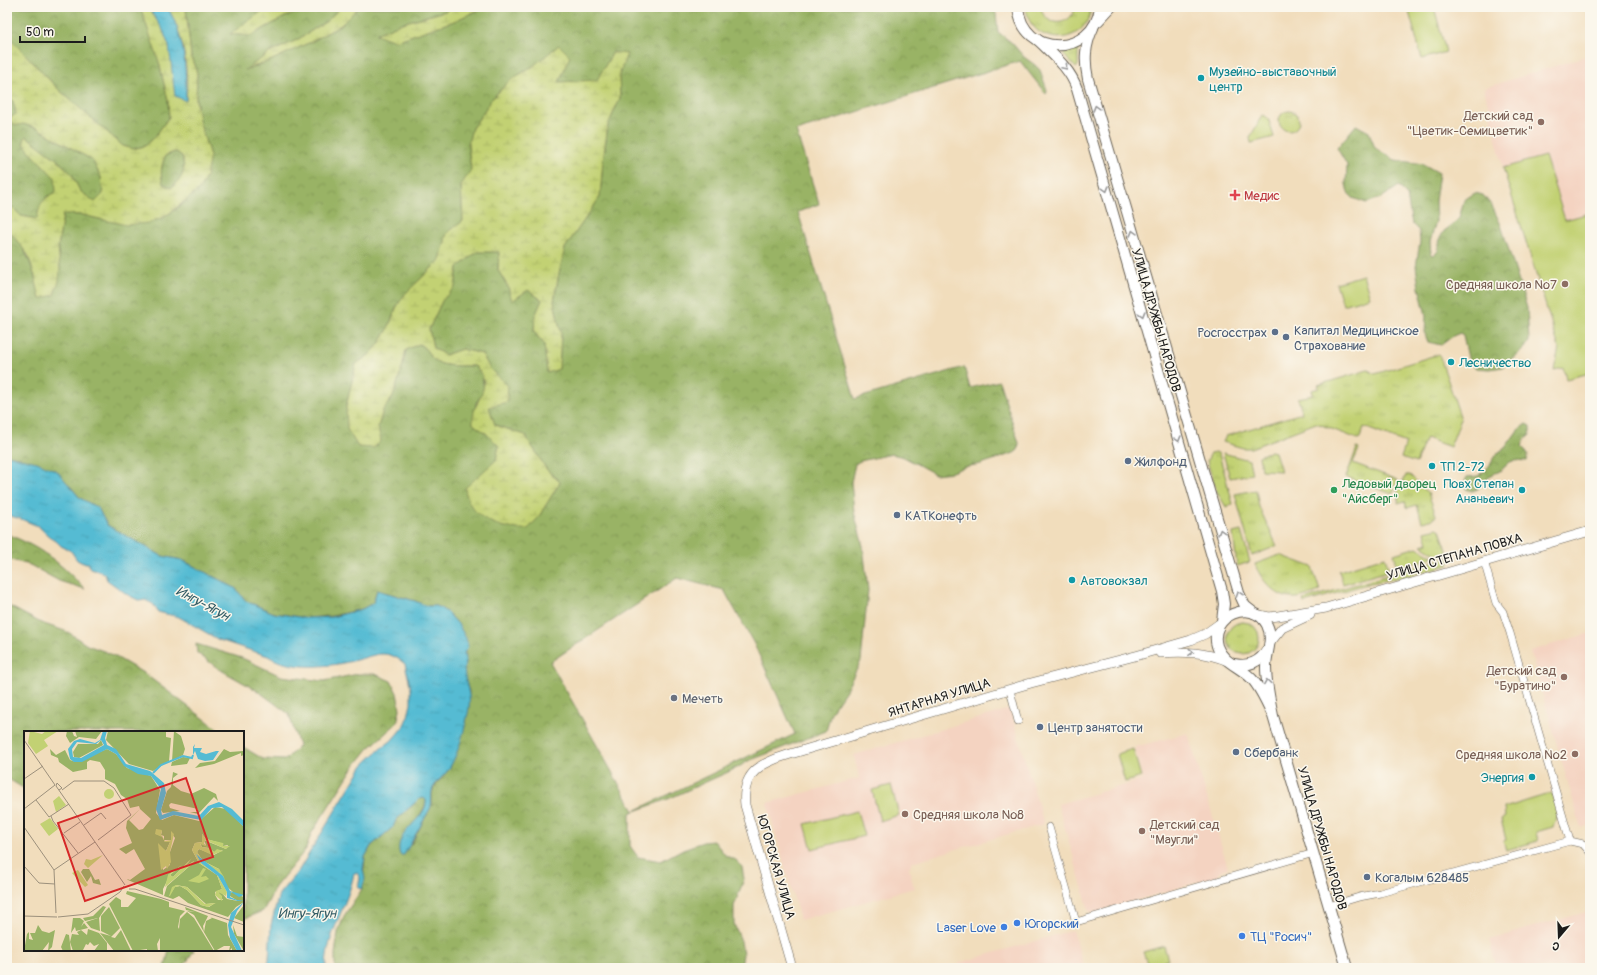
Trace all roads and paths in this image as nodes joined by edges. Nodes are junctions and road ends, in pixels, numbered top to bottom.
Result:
1 (1018, 7) edge
2 (1100, 7) edge
3 (1111, 7) edge
4 (1094, 26) junction
5 (1037, 40) junction
6 (1590, 531) edge
7 (1484, 562) junction
8 (1326, 608) junction
9 (1254, 613) junction
10 (1220, 623) junction
11 (1268, 647) junction
12 (1139, 656) junction
13 (1231, 662) junction
14 (1010, 690) junction
15 (1274, 716) junction
16 (1018, 721) dead end
17 (751, 774) joint
18 (1049, 827) dead end
19 (1570, 841) junction
20 (1590, 852) edge
21 (1314, 853) junction
22 (1329, 906) junction
23 (792, 968) edge
24 (1347, 968) edge

1 - 5 main road, УЛИЦА ДРУЖБЫ НАРОДОВ
2 - 4 main road, УЛИЦА ДРУЖБЫ НАРОДОВ
3 - 4 main road
4 - 5 main road
9 -> 4 main road, УЛИЦА ДРУЖБЫ НАРОДОВ
5 -> 10 main road, УЛИЦА ДРУЖБЫ НАРОДОВ
6 - 7 street, УЛИЦА СТЕПАНА ПОВХА
7 - 8 street, УЛИЦА СТЕПАНА ПОВХА
7 - 19 street
8 - 9 street
8 - 11 street
9 - 10 main road
9 - 11 main road
10 - 12 street
10 - 13 main road
11 - 13 main road
15 -> 11 main road
12 -> 13 street
12 - 14 street, ЯНТАРНАЯ УЛИЦА
13 - 15 main road
14 - 16 street
14 - 17 street, ЯНТАРНАЯ УЛИЦА
15 - 21 main road, УЛИЦА ДРУЖБЫ НАРОДОВ
17 - 23 street, ЮГОРСКАЯ УЛИЦА
18 - 21 street
19 - 20 street
19 - 22 street
21 - 22 main road, УЛИЦА ДРУЖБЫ НАРОДОВ
22 - 24 main road, УЛИЦА ДРУЖБЫ НАРОДОВ

